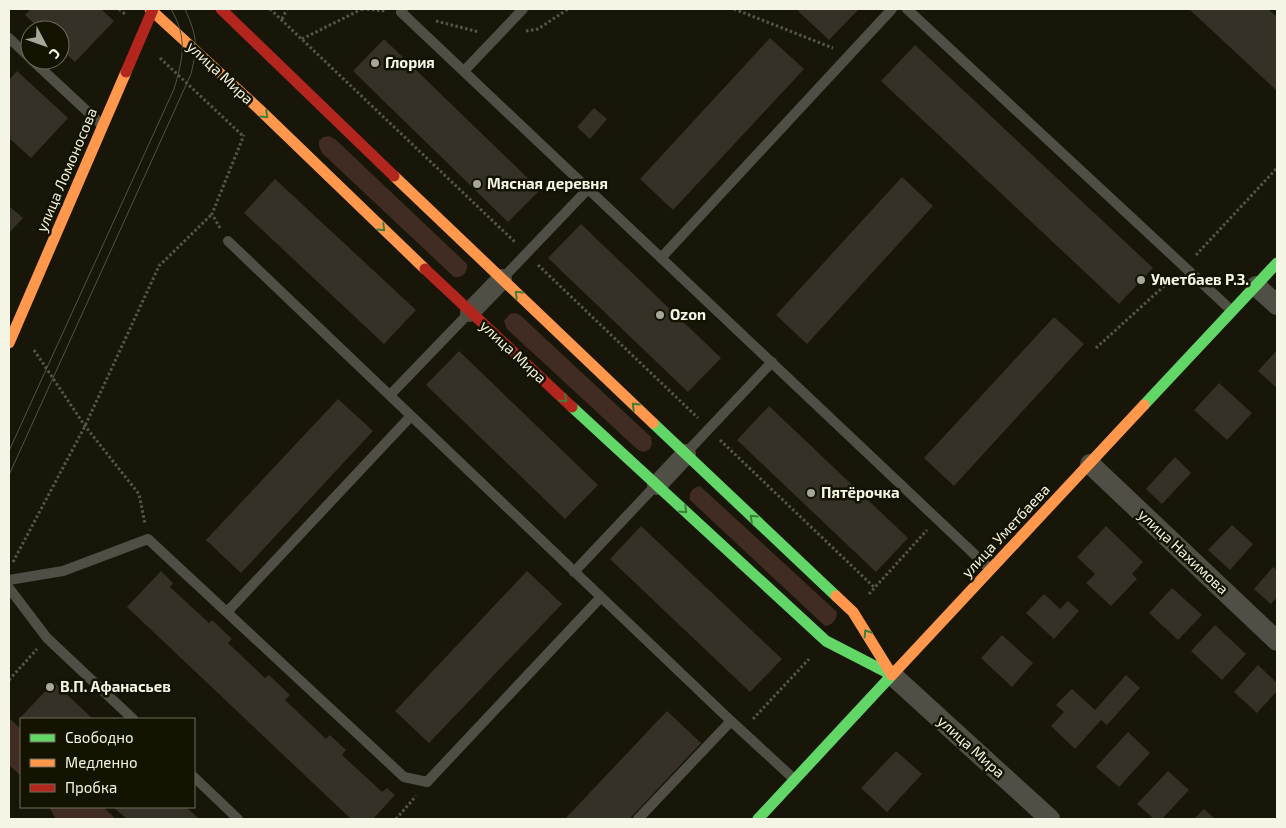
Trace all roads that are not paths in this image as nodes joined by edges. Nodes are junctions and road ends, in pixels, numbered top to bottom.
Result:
1 (221, 9) edge
2 (524, 9) edge
3 (892, 9) edge
4 (907, 9) edge
5 (152, 10) edge
6 (402, 10) edge
7 (9, 38) edge
8 (20, 48) edge
9 (43, 70) edge
10 (464, 71) junction
11 (103, 126) junction
12 (588, 189) junction
13 (228, 241) road end
14 (661, 258) junction
15 (1277, 262) edge
16 (502, 279) junction
17 (1256, 286) junction
18 (1277, 305) edge
19 (1232, 311) junction
20 (470, 312) junction
21 (13, 321) edge
22 (9, 343) edge
23 (772, 362) junction
24 (390, 395) junction
25 (411, 416) junction
26 (686, 454) junction
27 (1090, 464) junction
28 (656, 485) junction
29 (991, 569) junction
30 (574, 572) junction
31 (9, 580) edge
32 (9, 588) edge
33 (601, 597) junction
34 (228, 612) junction
35 (1277, 641) edge
36 (892, 675) junction
37 (132, 718) edge
38 (731, 720) junction
39 (195, 778) edge
40 (795, 779) junction
41 (238, 819) edge
42 (638, 819) edge
43 (758, 819) edge
44 (1050, 819) edge

1 - 16 main road, улица Мира
2 - 10 lane
3 - 14 lane
4 - 19 lane
5 - 11 main road, улица Ломоносова
5 -> 20 main road, улица Мира
6 - 10 lane
7 - 8 lane
9 - 11 lane
10 - 12 lane
11 - 21 main road, улица Ломоносова
12 - 14 lane
12 - 16 lane
13 - 24 lane
14 - 23 lane
15 - 17 main road, улица Уметбаева
16 - 20 street
26 -> 16 main road, улица Мира
17 - 18 street
17 - 19 main road, улица Уметбаева
19 - 27 main road, улица Уметбаева
20 - 24 lane
20 -> 28 main road, улица Мира
21 - 22 main road, улица Ломоносова
23 - 26 lane
23 - 29 lane
24 - 25 lane
25 - 30 lane
25 - 34 lane
26 - 28 street
36 -> 26 main road, улица Мира
27 - 29 main road, улица Уметбаева
27 - 35 street, улица Нахимова
28 - 30 lane
28 -> 36 main road, улица Мира
29 - 36 main road, улица Уметбаева
30 - 33 lane
31 - 34 lane
32 - 37 lane
33 - 34 lane
33 - 38 lane
36 - 40 main road, улица Уметбаева
36 - 44 street, улица Мира
38 - 40 lane
38 - 42 lane
39 - 41 lane
40 - 43 main road, улица Уметбаева

